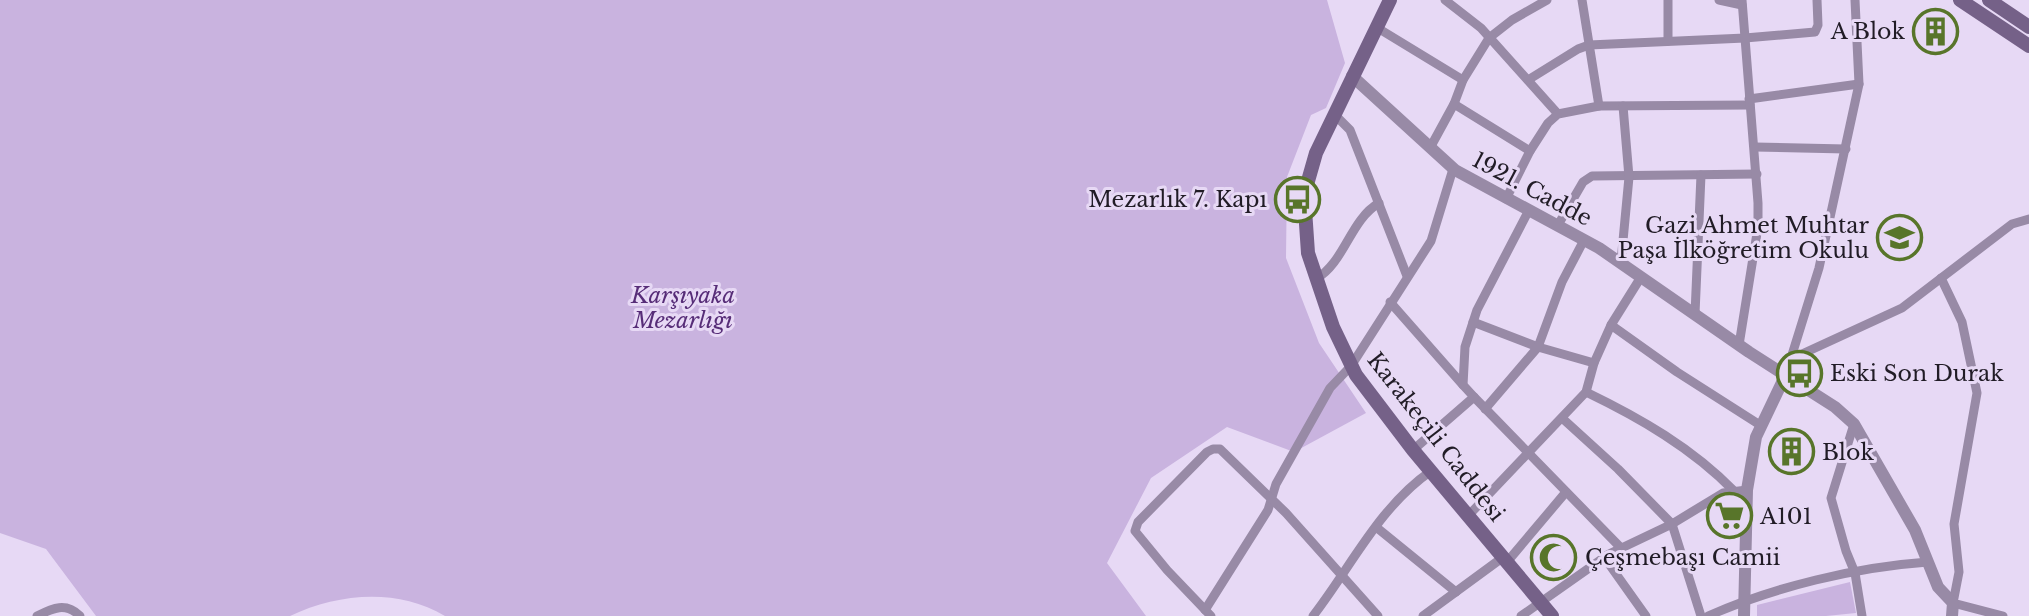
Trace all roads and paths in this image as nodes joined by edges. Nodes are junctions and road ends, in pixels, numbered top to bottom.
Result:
1 (1390, 0) edge
2 (1445, 0) edge
3 (1547, 0) edge
4 (1582, 0) edge
5 (1668, 0) edge
6 (1719, 0) edge
7 (1817, 0) edge
8 (1855, 0) edge
9 (1960, 0) edge
10 (1989, 0) edge
11 (1742, 2) edge
12 (1376, 27) junction
13 (2029, 27) edge
14 (1489, 38) junction
15 (1745, 38) junction
16 (1668, 41) junction
17 (1589, 45) junction
18 (2029, 46) edge
19 (1352, 76) junction
20 (1463, 80) junction
21 (1528, 80) junction
22 (1859, 84) junction
23 (1750, 102) junction
24 (1454, 104) junction
25 (1599, 106) junction
26 (1623, 106) junction
27 (1334, 114) junction
28 (1558, 114) junction
29 (1755, 147) junction
30 (1430, 148) junction
31 (1846, 149) junction
32 (1530, 151) junction
33 (1453, 169) junction
34 (1757, 174) junction
35 (1701, 175) junction
36 (1629, 177) junction
37 (1506, 199) junction
38 (1379, 203) junction
39 (1529, 210) junction
40 (2029, 219) edge
41 (1558, 225) junction
42 (1584, 240) junction
43 (1621, 262) junction
44 (1407, 276) junction
45 (1641, 277) junction
46 (1941, 278) junction
47 (1316, 279) junction
48 (1390, 302) junction
49 (1695, 314) junction
50 (1473, 322) junction
51 (1611, 325) junction
52 (1739, 345) junction
53 (1538, 347) junction
54 (1594, 363) junction
55 (1351, 366) junction
56 (1786, 374) junction
57 (1463, 385) junction
58 (1586, 392) junction
59 (1474, 397) junction
60 (1485, 409) junction
61 (1562, 418) junction
62 (1854, 424) junction
63 (1760, 425) junction
64 (1413, 450) junction
65 (1529, 454) junction
66 (1431, 471) junction
67 (1740, 490) junction
68 (1566, 492) junction
69 (1271, 497) junction
70 (1468, 516) junction
71 (1672, 524) junction
72 (1376, 527) junction
73 (1621, 548) junction
74 (1604, 557) junction
75 (1504, 560) junction
76 (1928, 562) junction
77 (1855, 573) junction
78 (1342, 575) junction
79 (1456, 592) junction
80 (1744, 600) junction
81 (1539, 601) junction
82 (1952, 610) edge
83 (1208, 613) edge
84 (1990, 614) edge
85 (37, 616) edge
86 (80, 616) edge
87 (1313, 616) edge
88 (1378, 616) edge
89 (1423, 616) edge
90 (1521, 616) edge
91 (1552, 616) edge
92 (1646, 616) edge
93 (1701, 616) edge
94 (1708, 616) edge
95 (1744, 616) edge
96 (1852, 616) edge
97 (1862, 616) edge
98 (2003, 616) edge

1 - 12 main road, Karakeçili Caddesi
2 - 14 street
3 - 14 street
4 - 17 street
5 - 16 street
6 - 11 street
7 - 15 street
8 - 22 street
9 - 18 main road
10 - 13 main road
11 - 15 street
12 - 19 main road, Karakeçili Caddesi
12 - 20 street
14 - 20 street
14 - 21 street
15 - 16 street
15 - 23 street
16 - 17 street
17 - 21 street
17 - 25 street
19 - 27 main road, Karakeçili Caddesi
19 - 30 street, 1921. Cadde
20 - 24 street
21 - 28 street
22 - 23 street
22 - 31 street
23 - 26 street
23 - 29 street
24 - 30 street
24 - 32 street
25 - 26 street
25 - 28 street
26 - 36 street
27 - 38 street
27 - 47 main road, Karakeçili Caddesi
28 - 32 street
29 - 31 street
29 - 34 street
30 - 33 street, 1921. Cadde
31 - 56 street
32 - 37 street
33 - 37 street, 1921. Cadde
33 - 44 street
34 - 35 street
34 - 52 street
35 - 36 street
35 - 49 street
36 - 41 street
36 - 43 street
37 - 39 street, 1921. Cadde
38 - 44 street
38 - 47 street
39 - 41 street, 1921. Cadde
39 - 50 street
40 - 46 street
41 - 42 street, 1921. Cadde
42 - 43 street, 1921. Cadde
42 - 53 street
43 - 45 street, 1921. Cadde
44 - 48 street
45 - 49 street, 1921. Cadde
45 - 51 street
46 - 56 street
46 - 82 street
47 - 55 main road, Karakeçili Caddesi
48 - 55 street
48 - 57 street
49 - 52 street, 1921. Cadde
50 - 53 street
50 - 57 street
51 - 54 street
51 - 63 street
52 - 56 street, 1921. Cadde
53 - 54 street
53 - 60 street
54 - 58 street
55 - 64 main road, Karakeçili Caddesi
55 - 69 street
56 - 62 street, 1921. Cadde
56 - 63 street
57 - 59 street
58 - 61 street
58 - 67 street
59 - 60 street
59 - 64 street
60 - 65 street
61 - 65 street
61 - 71 street
62 - 76 street
62 - 77 street
63 - 67 street
64 - 66 main road, Karakeçili Caddesi
65 - 68 street
65 - 70 street
66 - 70 main road, Karakeçili Caddesi
66 - 72 street
67 - 71 street
67 - 80 street
68 - 73 street
68 - 75 street
69 - 78 street
69 - 83 street
69 - 83 street
70 - 75 main road, Karakeçili Caddesi
71 - 73 street
71 - 93 street
72 - 78 street
72 - 79 street
73 - 74 street
74 - 81 street
74 - 92 street
75 - 79 street
75 - 81 main road, Karakeçili Caddesi
76 - 77 street
76 - 82 street
77 - 80 street
77 - 97 street
78 - 87 street
78 - 88 street
79 - 89 street
80 - 94 street
80 - 95 street
81 - 90 street
81 - 91 main road, Karakeçili Caddesi
82 - 84 street
84 - 98 street
85 - 86 street
96 - 97 street

